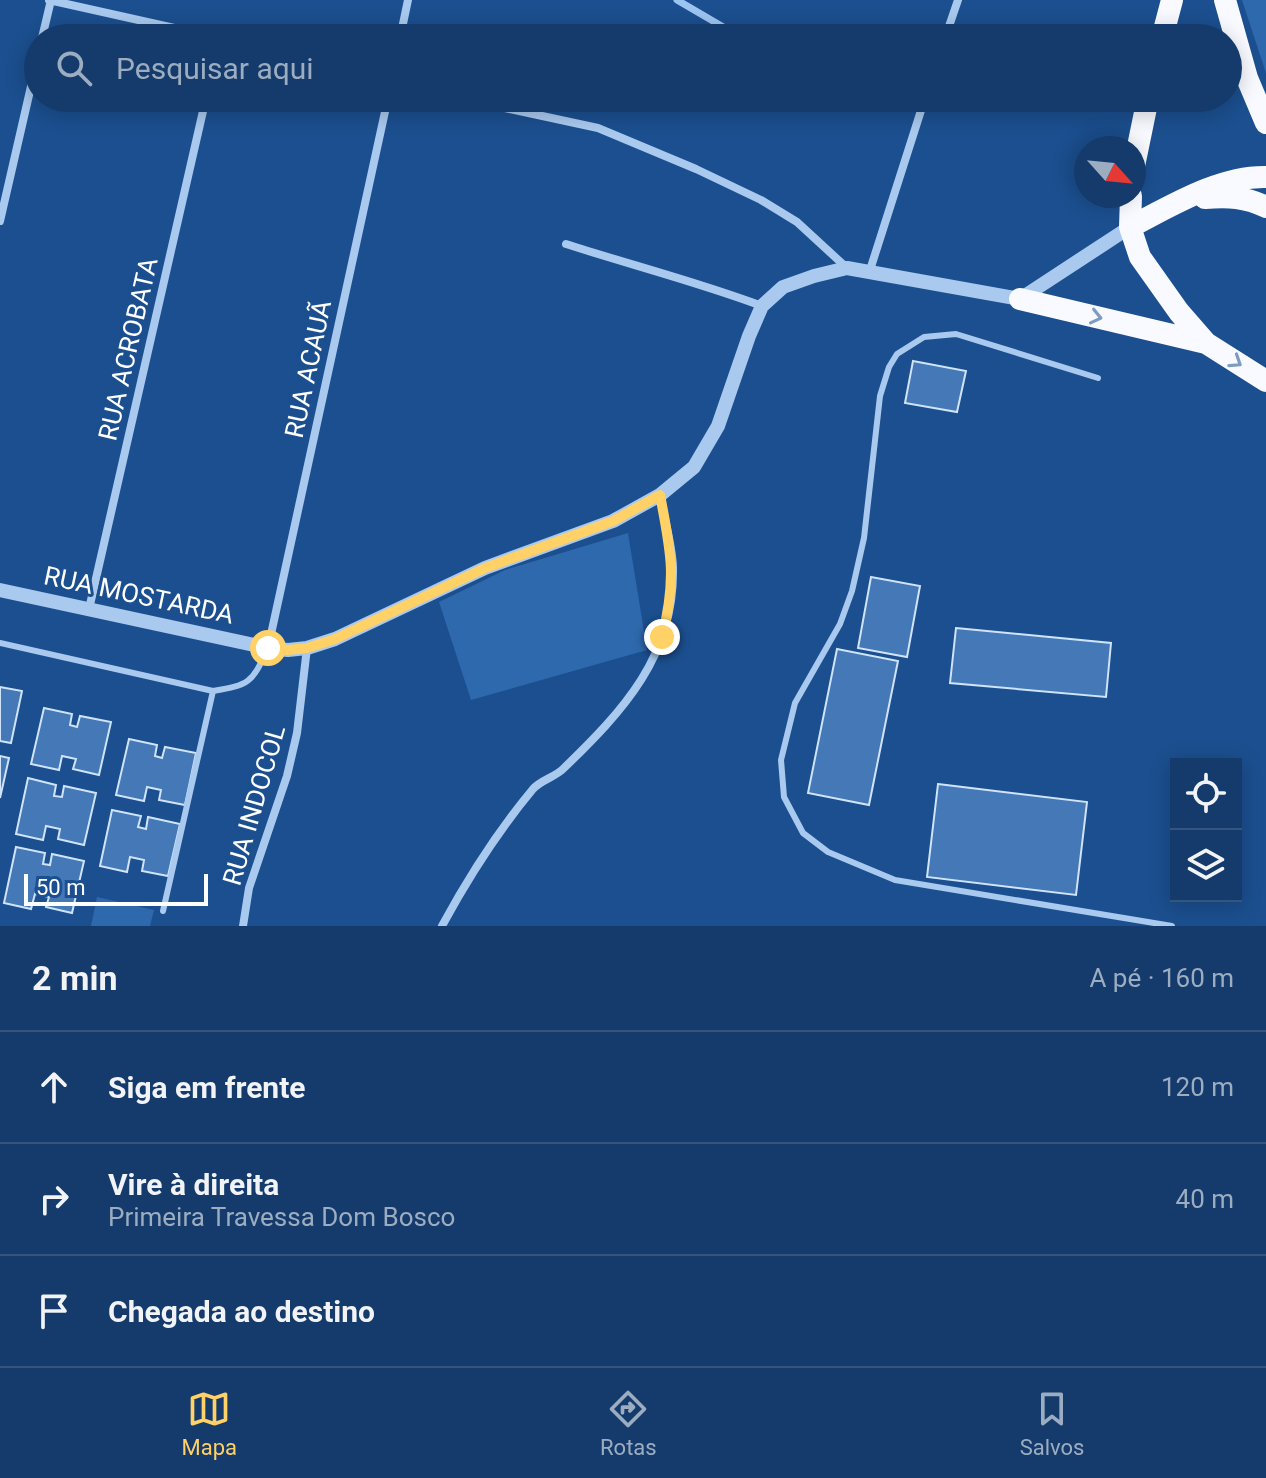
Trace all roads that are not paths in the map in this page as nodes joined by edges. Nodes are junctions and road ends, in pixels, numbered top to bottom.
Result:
1 (51, 0) edge
2 (408, 0) edge
3 (958, 0) edge
4 (1172, 0) edge
5 (1225, 0) edge
6 (45, 24) edge
7 (157, 24) edge
8 (403, 24) edge
9 (950, 24) edge
10 (1166, 24) edge
11 (1232, 24) edge
12 (1242, 60) edge
13 (25, 112) edge
14 (203, 112) edge
15 (385, 112) edge
16 (523, 112) edge
17 (921, 112) edge
18 (1145, 112) edge
19 (1266, 123) edge
20 (1140, 136) edge
21 (1266, 177) edge
22 (1181, 200) junction
23 (1266, 207) edge
24 (1131, 208) edge
25 (0, 221) edge
26 (1130, 227) junction
27 (566, 244) dead end
28 (847, 268) junction
29 (870, 270) junction
30 (1020, 299) junction
31 (762, 306) junction
32 (1206, 343) junction
33 (1098, 378) dead end
34 (1266, 381) edge
35 (660, 495) junction
36 (0, 590) edge
37 (89, 609) junction
38 (0, 643) edge
39 (268, 648) junction
40 (307, 648) junction
41 (213, 691) junction
42 (163, 911) dead end
43 (246, 924) edge
44 (442, 926) edge
45 (1172, 926) edge

1 - 6 street
1 - 7 street
2 - 8 street
3 - 9 street
4 - 10 highway
5 - 11 highway
12 - 19 highway
13 - 25 street
14 - 37 street, RUA ACROBATA
15 - 39 street, RUA ACAUÃ
16 - 28 street
17 - 29 street
18 - 20 highway
21 - 22 highway
22 - 23 highway
22 - 26 highway
24 - 26 highway
26 - 30 street
26 - 32 highway
27 - 31 street
28 - 29 street
28 - 31 street
29 - 30 street
30 -> 32 highway
31 - 35 street, RUA MOSTARDA
32 -> 34 highway
33 - 45 lane
35 - 40 street, RUA MOSTARDA
35 - 44 street
36 - 37 street, RUA MOSTARDA
37 - 39 street, RUA MOSTARDA
38 - 41 lane
39 - 40 street, RUA MOSTARDA
39 - 41 lane
40 - 43 street, RUA INDOCOL
41 - 42 lane

